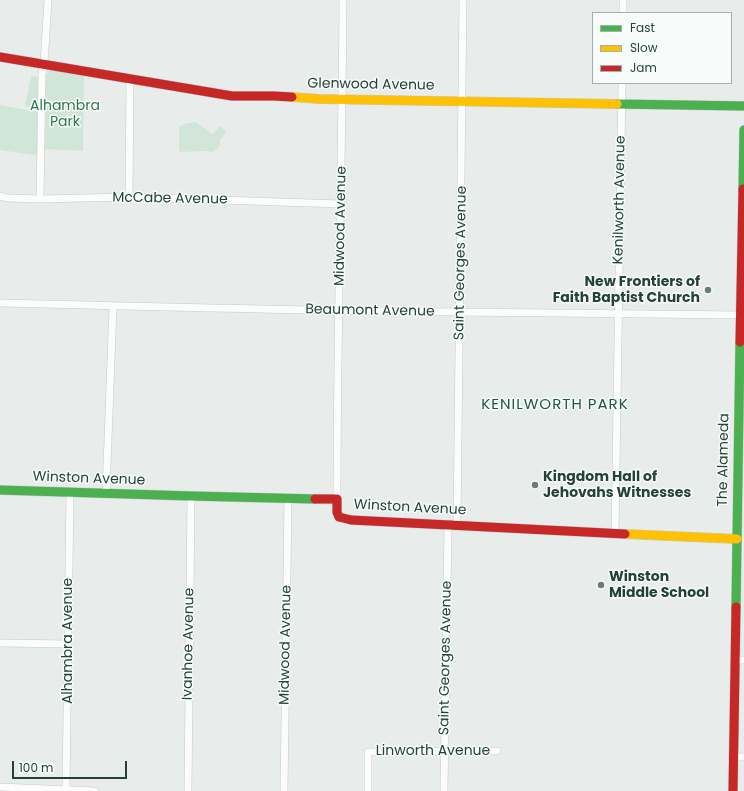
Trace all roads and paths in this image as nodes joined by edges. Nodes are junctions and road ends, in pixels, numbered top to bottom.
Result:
1 (48, 0) edge
2 (343, 0) edge
3 (463, 0) edge
4 (623, 0) edge
5 (623, 12) edge
6 (0, 57) edge
7 (44, 64) junction
8 (130, 78) junction
9 (622, 84) edge
10 (342, 99) junction
11 (462, 101) junction
12 (622, 104) junction
13 (744, 106) edge
14 (744, 130) edge
15 (0, 196) edge
16 (129, 197) junction
17 (40, 199) junction
18 (743, 201) edge
19 (341, 204) junction
20 (742, 294) edge
21 (0, 303) edge
22 (113, 306) junction
23 (340, 310) junction
24 (460, 312) junction
25 (619, 313) junction
26 (740, 315) junction
27 (742, 361) edge
28 (741, 484) edge
29 (0, 490) edge
30 (70, 492) junction
31 (106, 493) junction
32 (191, 496) junction
33 (288, 498) junction
34 (336, 500) junction
35 (453, 525) junction
36 (615, 533) junction
37 (737, 539) junction
38 (0, 643) edge
39 (68, 644) junction
40 (739, 660) edge
41 (444, 751) junction
42 (497, 751) dead end
43 (733, 757) junction
44 (744, 757) edge
45 (3, 788) edge
46 (66, 789) junction
47 (95, 791) edge
48 (188, 791) edge
49 (284, 791) edge
50 (368, 791) edge
51 (444, 791) edge
52 (733, 791) edge

1 - 7 street
2 - 10 street, Midwood Avenue
3 - 11 street, Saint Georges Avenue
4 - 5 street
6 - 7 street, Glenwood Avenue
7 - 8 street, Glenwood Avenue
7 - 17 street
8 - 10 street, Glenwood Avenue
8 - 16 street
9 - 12 street, Kenilworth Avenue
10 - 11 street, Glenwood Avenue
10 - 19 street, Midwood Avenue
11 - 12 street, Glenwood Avenue
11 - 24 street, Saint Georges Avenue
12 - 13 street, Glenwood Avenue
12 - 25 street, Kenilworth Avenue
14 - 18 street, The Alameda
15 - 17 street, McCabe Avenue
16 - 17 street, McCabe Avenue
16 - 19 street, McCabe Avenue
18 - 20 street, The Alameda
19 - 23 street, Midwood Avenue
20 - 26 street, The Alameda
21 - 22 street, Beaumont Avenue
22 - 23 street, Beaumont Avenue
22 - 31 street
23 - 24 street, Beaumont Avenue
23 - 34 street, Midwood Avenue
24 - 25 street, Beaumont Avenue
24 - 35 street, Saint Georges Avenue
25 - 26 street, Beaumont Avenue
25 - 36 street, Kenilworth Avenue
26 - 27 street, The Alameda
27 - 28 street, The Alameda
28 - 37 street, The Alameda
29 - 30 street, Winston Avenue
30 - 31 street, Winston Avenue
30 - 39 street, Alhambra Avenue
31 - 32 street, Winston Avenue
32 - 33 street, Winston Avenue
32 - 48 street, Ivanhoe Avenue
33 - 34 street, Winston Avenue
33 - 49 street, Midwood Avenue
34 - 35 street, Winston Avenue
35 - 36 street, Winston Avenue
35 - 41 street, Saint Georges Avenue
36 - 37 street, Winston Avenue
37 - 40 street, The Alameda
38 - 39 street
39 - 46 street, Alhambra Avenue
40 - 43 street, The Alameda
41 - 42 street, Linworth Avenue
41 - 50 street, Linworth Avenue
41 - 51 street, Saint Georges Avenue
43 - 44 street
43 - 52 street, The Alameda
45 - 46 street
46 - 47 street

